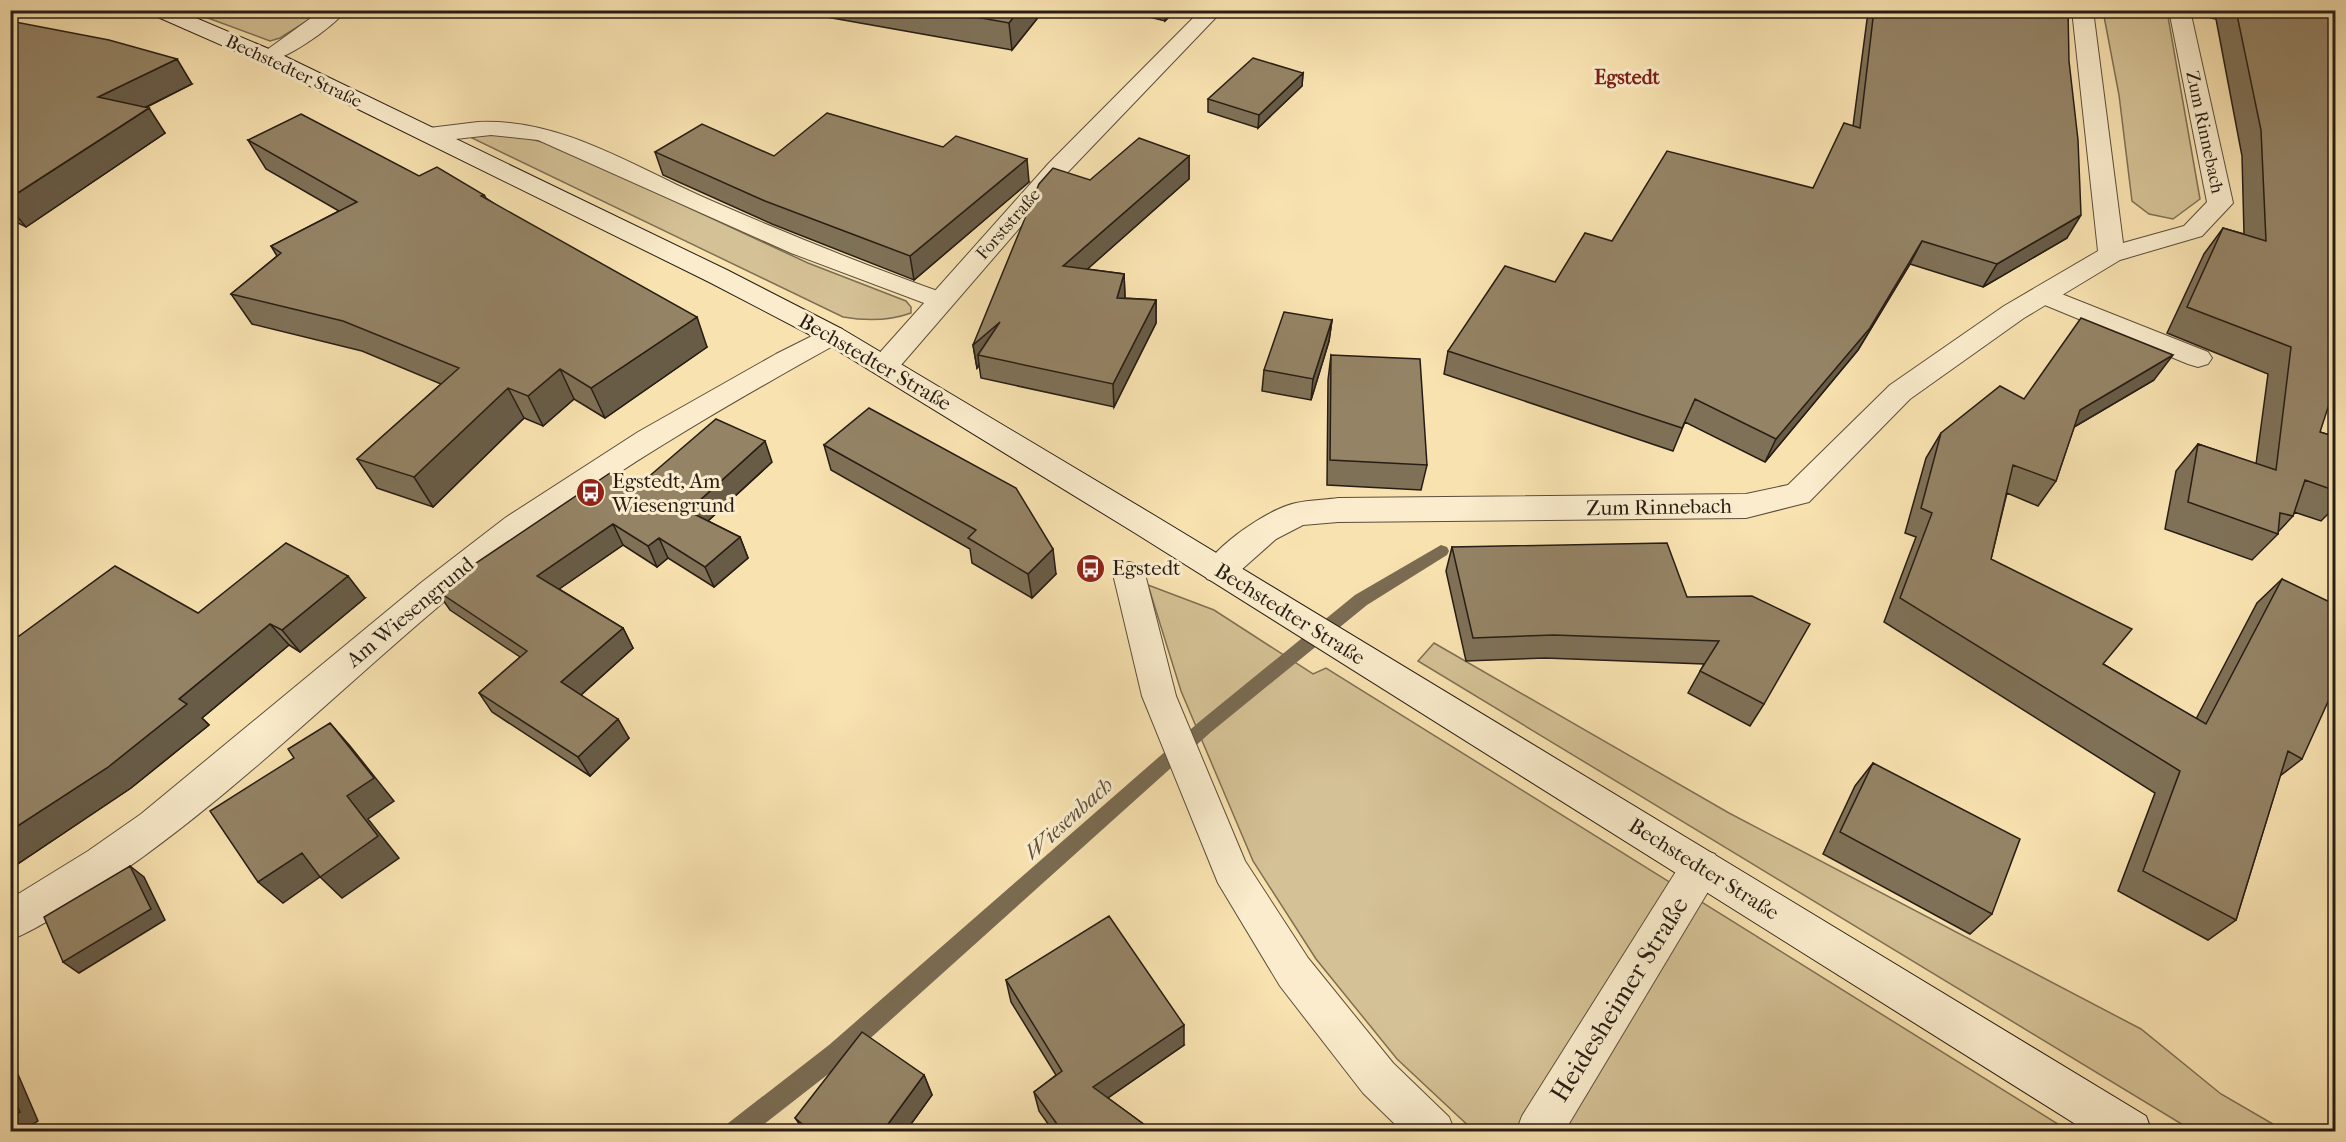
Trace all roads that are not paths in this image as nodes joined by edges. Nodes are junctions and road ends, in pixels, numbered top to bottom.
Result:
1 (158, 10) edge
2 (336, 10) edge
3 (1214, 10) edge
4 (2082, 10) edge
5 (2179, 10) edge
6 (267, 57) junction
7 (429, 135) junction
8 (2111, 254) junction
9 (2044, 296) junction
10 (940, 301) junction
11 (832, 335) junction
12 (2198, 358) dead end
13 (885, 365) junction
14 (1219, 570) junction
15 (1129, 573) dead end
16 (1701, 867) junction
17 (10, 921) edge
18 (1434, 1131) edge
19 (1538, 1131) edge
20 (2130, 1131) edge

1 - 6 street, Bechstedter Straße
2 - 6 street
3 - 10 street, Forststraße
4 - 8 street
5 - 8 street, Zum Rinnebach
6 - 7 street, Bechstedter Straße
7 - 10 lane
7 - 11 street, Bechstedter Straße
8 - 9 street, Zum Rinnebach
9 - 12 lane
9 - 14 street, Zum Rinnebach
10 - 13 street, Forststraße
11 - 13 street, Bechstedter Straße
11 - 17 street, Am Wiesengrund
13 - 14 street, Bechstedter Straße
14 - 16 street, Bechstedter Straße
15 - 18 lane
16 - 19 street, Heidesheimer Straße
16 - 20 street, Bechstedter Straße

